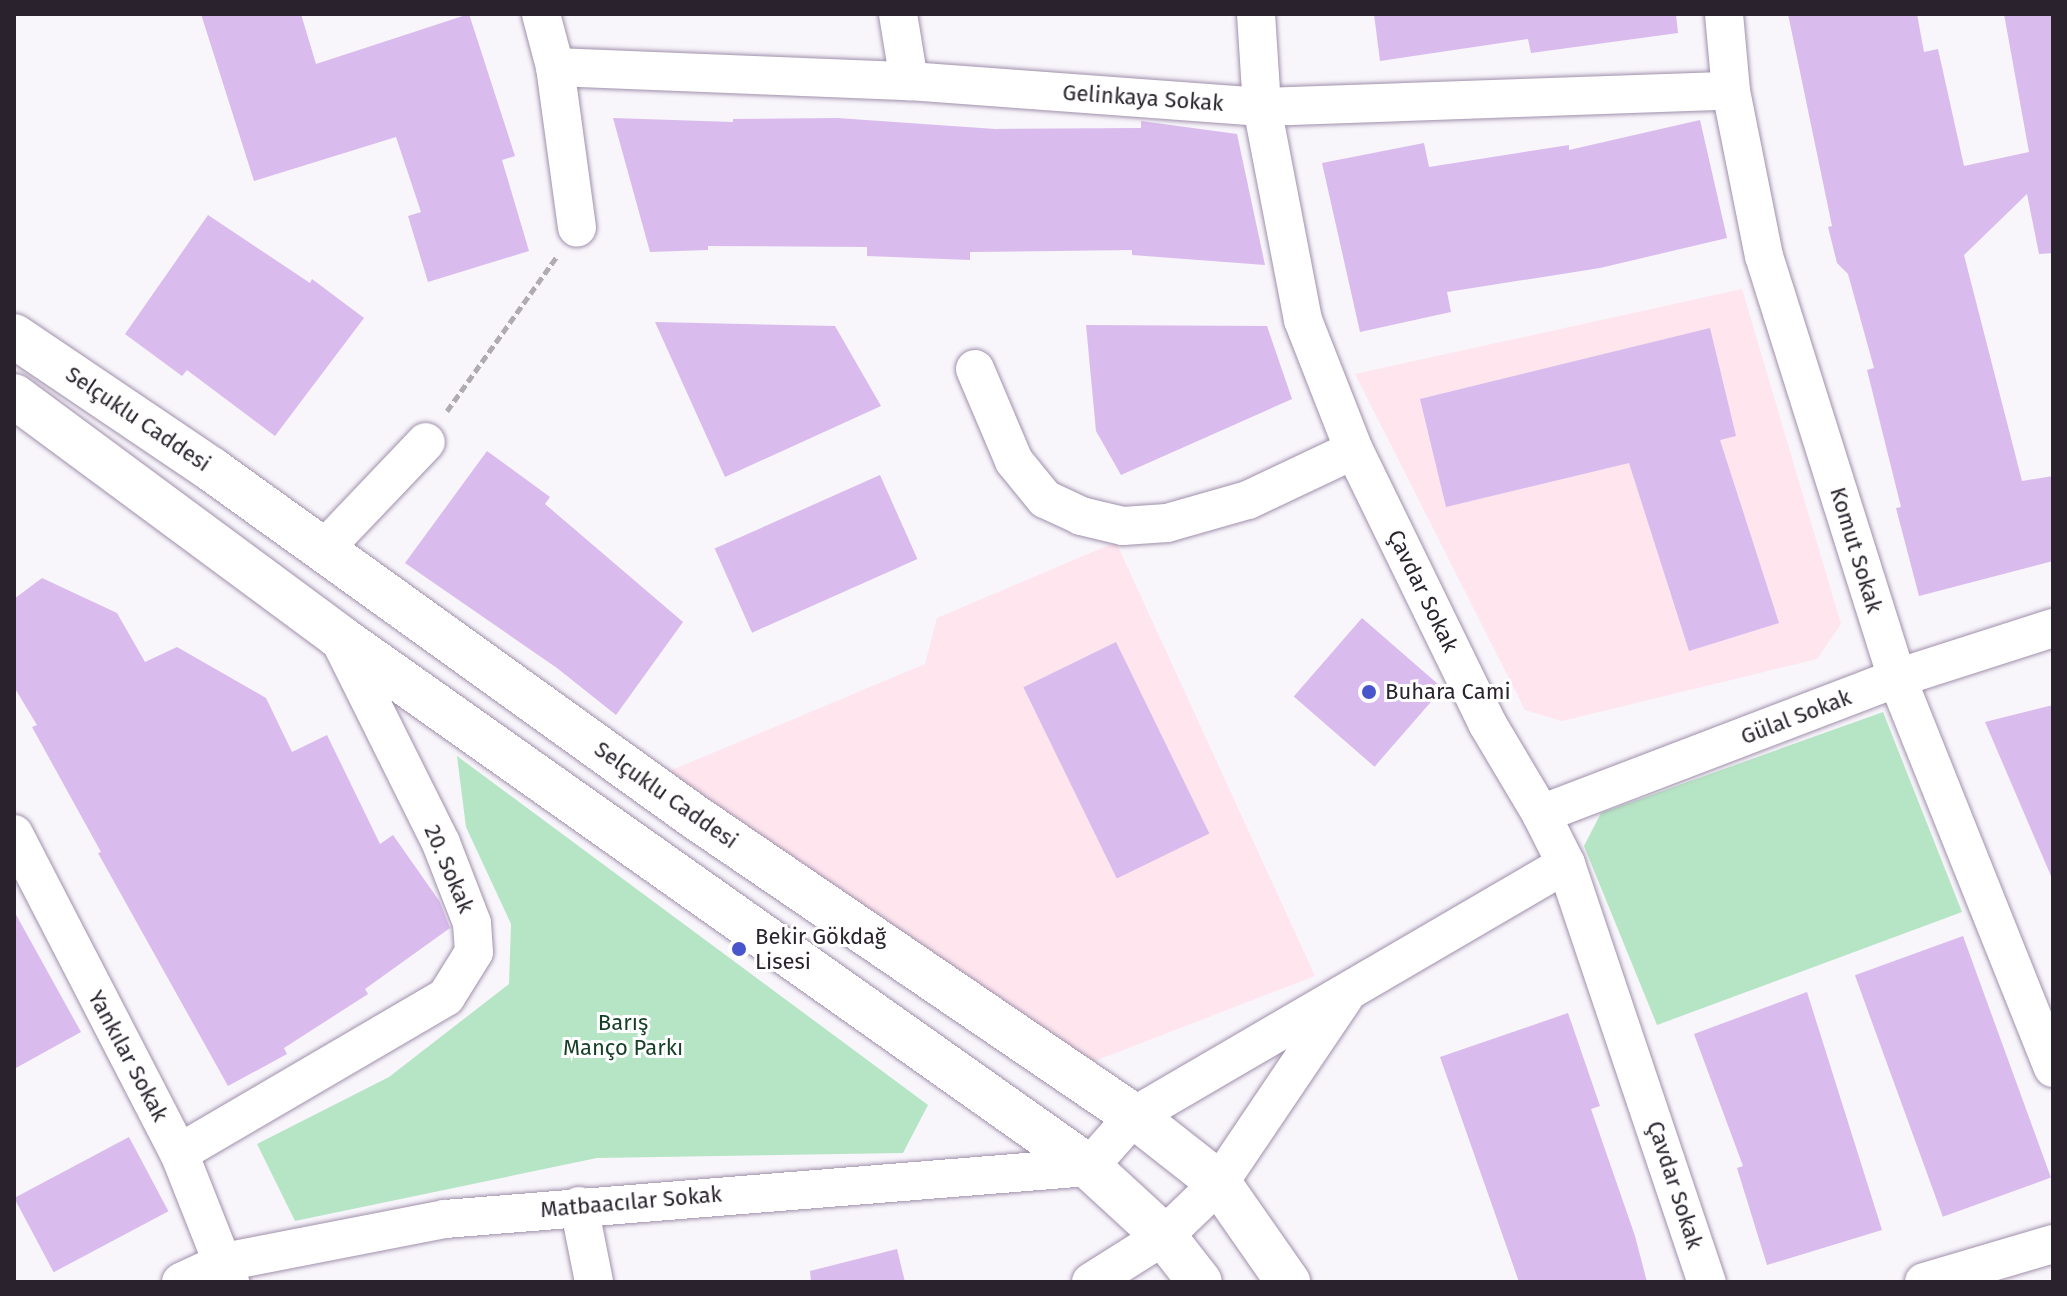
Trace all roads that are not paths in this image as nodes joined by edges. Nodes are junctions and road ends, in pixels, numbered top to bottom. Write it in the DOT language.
graph roads {
  1 [pos="541,14"];
  2 [pos="898,14"];
  3 [pos="1256,14"];
  4 [pos="1724,14"];
  5 [pos="555,67"];
  6 [pos="909,81"];
  7 [pos="1731,91"];
  8 [pos="1262,107"];
  9 [pos="577,227"];
  10 [pos="14,336"];
  11 [pos="975,369"];
  12 [pos="14,396"];
  13 [pos="426,442"];
  14 [pos="1354,450"];
  15 [pos="323,550"];
  16 [pos="2053,628"];
  17 [pos="338,636"];
  18 [pos="1897,678"];
  19 [pos="1541,814"];
  20 [pos="14,834"];
  21 [pos="1566,864"];
  22 [pos="1350,989"];
  23 [pos="2053,1068"];
  24 [pos="1134,1116"];
  25 [pos="179,1153"];
  26 [pos="1089,1167"];
  27 [pos="1219,1183"];
  28 [pos="579,1206"];
  29 [pos="1164,1236"];
  30 [pos="2053,1244"];
  31 [pos="227,1272"];
  32 [pos="181,1282"];
  33 [pos="594,1282"];
  34 [pos="1091,1282"];
  35 [pos="1200,1282"];
  36 [pos="1288,1282"];
  37 [pos="1707,1282"];
  38 [pos="1924,1282"];
  1 -- 5 [label="street"];
  2 -- 6 [label="street"];
  3 -- 8 [label="street, Çavdar Sokak"];
  4 -- 7 [label="street, Komut Sokak"];
  5 -- 6 [label="street, Gelinkaya Sokak"];
  5 -- 9 [label="street"];
  6 -- 8 [label="street, Gelinkaya Sokak"];
  7 -- 8 [label="street, Gelinkaya Sokak"];
  7 -- 18 [label="street, Komut Sokak"];
  8 -- 14 [label="street, Çavdar Sokak"];
  10 -- 15 [label="main road, Selçuklu Caddesi"];
  11 -- 14 [label="street"];
  12 -- 17 [label="main road"];
  13 -- 15 [label="street"];
  14 -- 19 [label="street, Çavdar Sokak"];
  15 -- 24 [label="main road, Selçuklu Caddesi"];
  16 -- 18 [label="street, Gülal Sokak"];
  17 -- 25 [label="street, 20. Sokak"];
  17 -- 26 [label="main road"];
  18 -- 19 [label="street, Gülal Sokak"];
  18 -- 23 [label="street, Komut Sokak"];
  19 -- 21 [label="street, Çavdar Sokak"];
  20 -- 25 [label="street, Yankılar Sokak"];
  21 -- 22 [label="street"];
  21 -- 37 [label="street, Çavdar Sokak"];
  22 -- 24 [label="street"];
  22 -- 27 [label="street"];
  24 -- 26 [label="street"];
  24 -- 27 [label="main road, Selçuklu Caddesi"];
  25 -- 31 [label="street, Yankılar Sokak"];
  26 -- 28 [label="street, Matbaacılar Sokak"];
  26 -- 29 [label="main road"];
  27 -- 29 [label="street"];
  27 -- 36 [label="main road, Selçuklu Caddesi"];
  28 -- 31 [label="street, Matbaacılar Sokak"];
  28 -- 33 [label="street"];
  29 -- 34 [label="street"];
  29 -- 35 [label="main road"];
  30 -- 38 [label="street"];
  31 -- 32 [label="street, Matbaacılar Sokak"];
}
